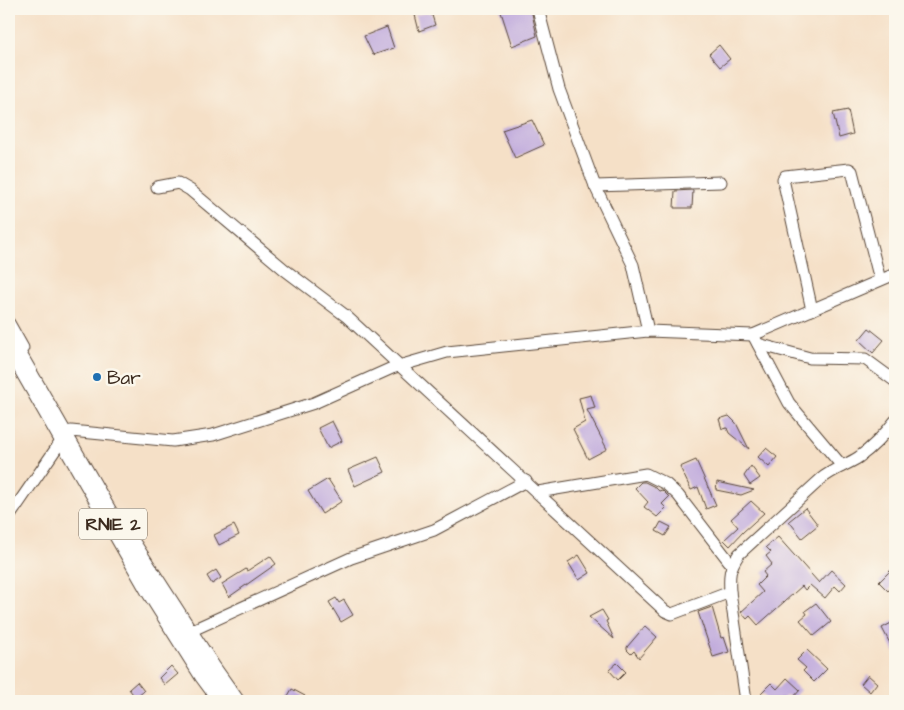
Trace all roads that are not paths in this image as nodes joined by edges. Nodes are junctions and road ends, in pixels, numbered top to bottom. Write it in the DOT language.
graph roads {
  1 [pos="538,9"];
  2 [pos="721,182"];
  3 [pos="595,186"];
  4 [pos="158,187"];
  5 [pos="895,274"];
  6 [pos="880,280"];
  7 [pos="812,310"];
  8 [pos="9,323"];
  9 [pos="648,331"];
  10 [pos="756,340"];
  11 [pos="9,342"];
  12 [pos="400,366"];
  13 [pos="895,380"];
  14 [pos="895,420"];
  15 [pos="68,434"];
  16 [pos="842,466"];
  17 [pos="526,481"];
  18 [pos="538,492"];
  19 [pos="9,517"];
  20 [pos="732,564"];
  21 [pos="730,592"];
  22 [pos="186,634"];
  23 [pos="224,701"];
  24 [pos="239,701"];
  25 [pos="746,701"];
  1 -- 3 [label="street"];
  2 -- 3 [label="street"];
  3 -- 9 [label="street"];
  4 -- 12 [label="street"];
  5 -- 6 [label="street"];
  6 -- 7 [label="street"];
  6 -- 7 [label="street"];
  7 -- 10 [label="street"];
  8 -- 15 [label="street"];
  9 -- 10 [label="street"];
  9 -- 12 [label="street"];
  10 -- 13 [label="street"];
  10 -- 16 [label="street"];
  11 -- 15 [label="highway, RNIE 2 / RNIE 2"];
  12 -- 15 [label="street"];
  12 -- 17 [label="street"];
  14 -- 16 [label="street"];
  15 -- 19 [label="street"];
  15 -- 22 [label="highway, RNIE 2 / RNIE 2"];
  16 -- 20 [label="street"];
  17 -- 18 [label="street"];
  17 -- 22 [label="street"];
  18 -- 20 [label="street"];
  18 -- 21 [label="street"];
  20 -- 21 [label="street"];
  21 -- 25 [label="street"];
  22 -- 23 [label="highway, RNIE 2 / RNIE 2"];
  22 -- 24 [label="street"];
}
